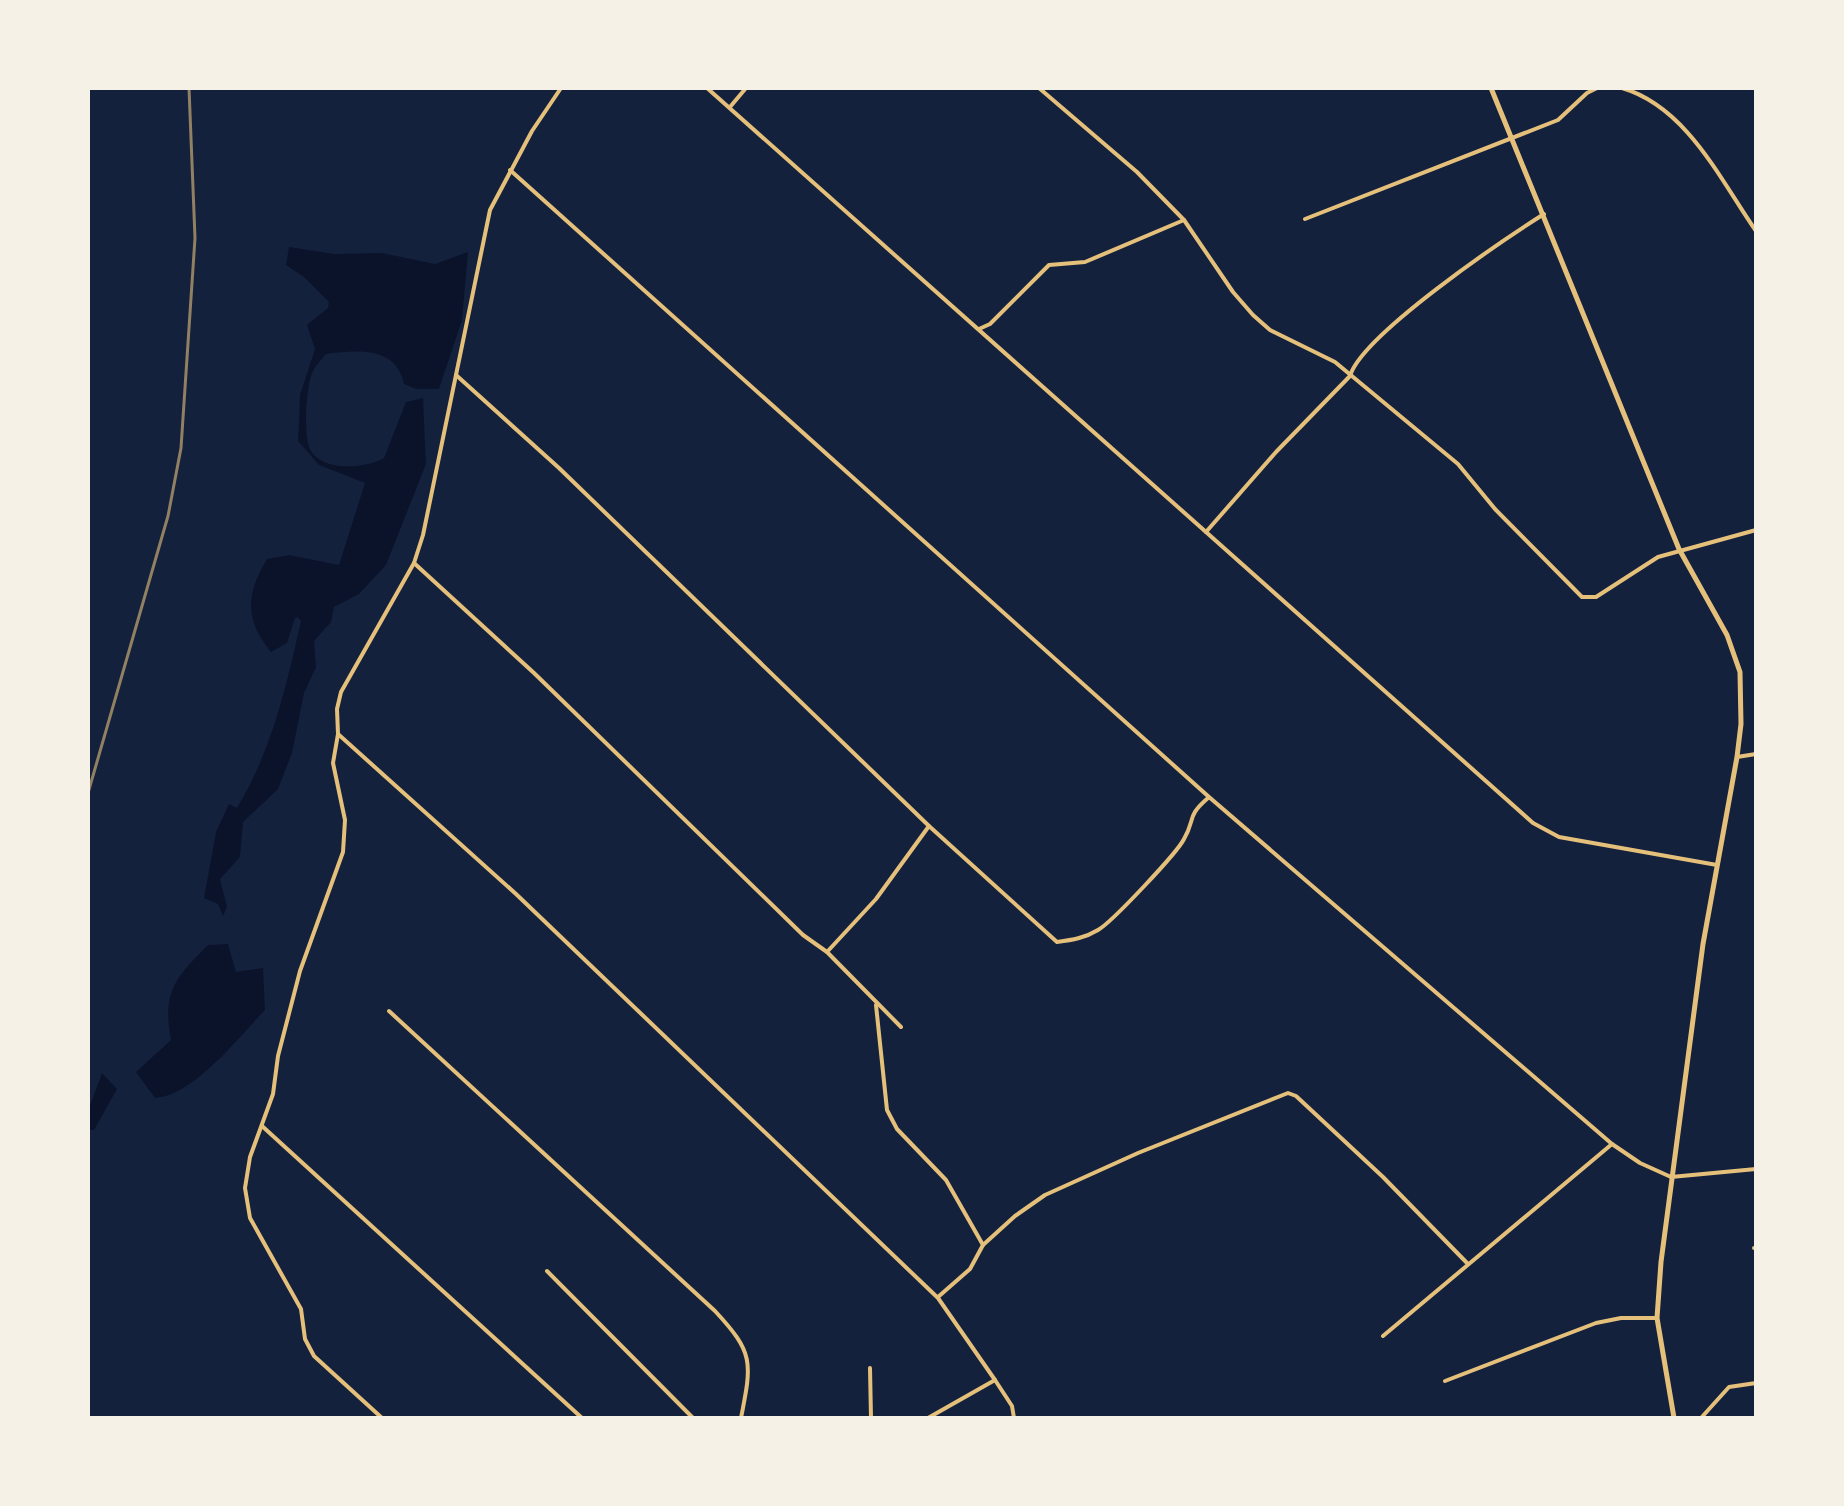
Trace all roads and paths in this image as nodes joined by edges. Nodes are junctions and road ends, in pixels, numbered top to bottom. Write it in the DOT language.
graph roads {
  1 [pos="561,88"];
  2 [pos="707,88"];
  3 [pos="746,88"];
  4 [pos="1039,88"];
  5 [pos="1491,88"];
  6 [pos="1597,88"];
  7 [pos="1622,88"];
  8 [pos="730,107"];
  9 [pos="1513,140"];
  10 [pos="510,170"];
  11 [pos="1544,214"];
  12 [pos="1305,219"];
  13 [pos="1184,220"];
  14 [pos="1756,231"];
  15 [pos="979,329"];
  16 [pos="456,375"];
  17 [pos="1350,376"];
  18 [pos="1756,530"];
  19 [pos="1206,532"];
  20 [pos="1679,549"];
  21 [pos="414,563"];
  22 [pos="338,734"];
  23 [pos="1756,754"];
  24 [pos="1737,757"];
  25 [pos="1209,797"];
  26 [pos="929,826"];
  27 [pos="1720,865"];
  28 [pos="827,952"];
  29 [pos="875,1003"];
  30 [pos="389,1011"];
  31 [pos="901,1027"];
  32 [pos="262,1126"];
  33 [pos="1612,1144"];
  34 [pos="1756,1169"];
  35 [pos="1671,1177"];
  36 [pos="983,1245"];
  37 [pos="1468,1264"];
  38 [pos="547,1271"];
  39 [pos="938,1298"];
  40 [pos="1657,1318"];
  41 [pos="1383,1336"];
  42 [pos="870,1368"];
  43 [pos="995,1380"];
  44 [pos="1445,1381"];
  45 [pos="1756,1383"];
  46 [pos="382,1418"];
  47 [pos="582,1418"];
  48 [pos="693,1418"];
  49 [pos="741,1418"];
  50 [pos="871,1418"];
  51 [pos="928,1418"];
  52 [pos="1014,1418"];
  53 [pos="1674,1418"];
  54 [pos="1701,1418"];
  1 -- 10 [label="street"];
  2 -- 8 [label="street"];
  3 -- 8 [label="street"];
  4 -- 13 [label="street"];
  5 -- 9 [label="street"];
  6 -- 9 [label="street"];
  7 -- 14 [label="street"];
  8 -- 15 [label="street"];
  9 -- 11 [label="street"];
  9 -- 12 [label="street"];
  10 -- 16 [label="street"];
  10 -- 25 [label="street"];
  11 -- 17 [label="street"];
  11 -- 20 [label="street"];
  13 -- 15 [label="street"];
  13 -- 17 [label="street"];
  15 -- 19 [label="street"];
  16 -- 21 [label="street"];
  16 -- 26 [label="street"];
  17 -- 19 [label="street"];
  17 -- 20 [label="street"];
  18 -- 20 [label="street"];
  19 -- 27 [label="street"];
  20 -- 24 [label="street"];
  21 -- 22 [label="street"];
  21 -- 28 [label="street"];
  22 -- 32 [label="street"];
  22 -- 39 [label="street"];
  23 -- 24 [label="street"];
  24 -- 27 [label="street"];
  25 -- 26 [label="street"];
  25 -- 33 [label="street"];
  26 -- 28 [label="street"];
  27 -- 35 [label="street"];
  28 -- 29 [label="street"];
  29 -- 31 [label="street"];
  29 -- 36 [label="street"];
  30 -- 49 [label="street"];
  32 -- 46 [label="street"];
  32 -- 47 [label="street"];
  33 -- 35 [label="street"];
  33 -- 37 [label="street"];
  34 -- 35 [label="street"];
  35 -- 40 [label="street"];
  36 -- 37 [label="street"];
  36 -- 39 [label="street"];
  37 -- 41 [label="street"];
  38 -- 48 [label="street"];
  39 -- 43 [label="street"];
  40 -- 44 [label="street"];
  40 -- 53 [label="street"];
  42 -- 50 [label="street"];
  43 -- 51 [label="street"];
  43 -- 52 [label="street"];
  45 -- 54 [label="street"];
}
